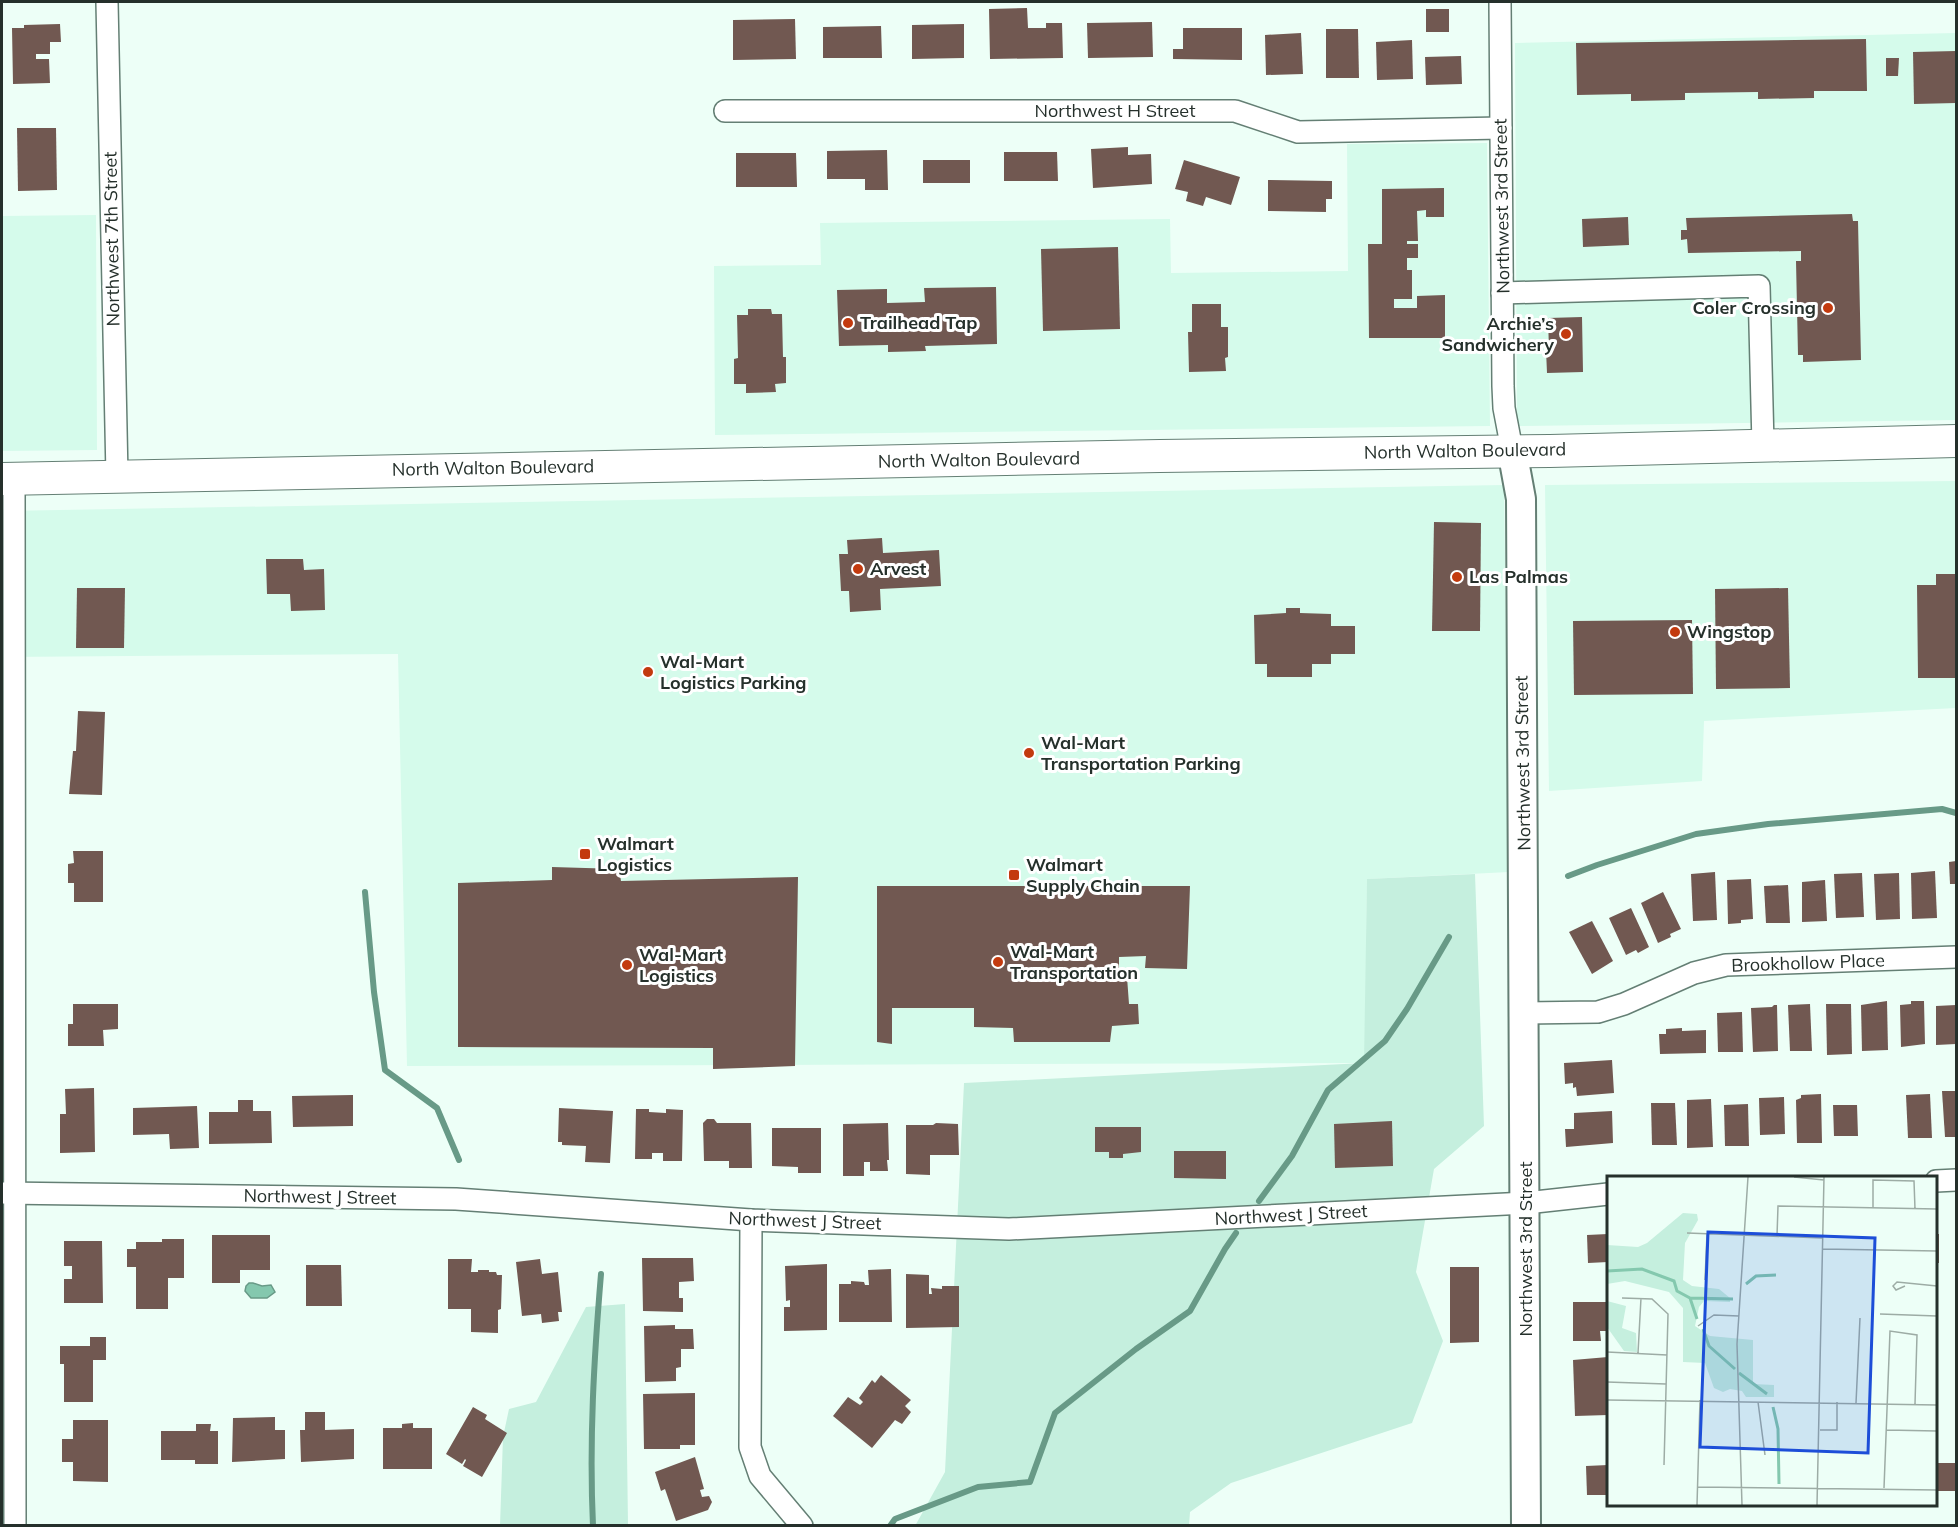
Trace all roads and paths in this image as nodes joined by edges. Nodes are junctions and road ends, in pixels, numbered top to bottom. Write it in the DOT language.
graph roads {
  1 [pos="108,2"];
  2 [pos="1500,2"];
  3 [pos="725,111"];
  4 [pos="1501,128"];
  5 [pos="1502,293"];
  6 [pos="1956,441"];
  7 [pos="1763,445"];
  8 [pos="1512,450"];
  9 [pos="117,476"];
  10 [pos="8,478"];
  11 [pos="8,897"];
  12 [pos="1956,957"];
  13 [pos="1525,1013"];
  14 [pos="1956,1180"];
  15 [pos="1937,1181"];
  16 [pos="8,1193"];
  17 [pos="1607,1194"];
  18 [pos="1526,1203"];
  19 [pos="751,1220"];
  20 [pos="15,1526"];
  21 [pos="802,1526"];
  22 [pos="1526,1526"];
  1 -- 9 [label="street, Northwest 7th Street"];
  2 -- 4 [label="street, Northwest 3rd Street"];
  3 -- 4 [label="street, Northwest H Street"];
  4 -- 5 [label="street, Northwest 3rd Street"];
  5 -- 7 [label="street"];
  5 -- 8 [label="street, Northwest 3rd Street"];
  6 -- 7 [label="main road, North Walton Boulevard"];
  7 -- 8 [label="main road, North Walton Boulevard"];
  8 -- 9 [label="main road, North Walton Boulevard"];
  8 -- 13 [label="street, Northwest 3rd Street"];
  9 -- 10 [label="main road, North Walton Boulevard"];
  10 -- 11 [label="street"];
  11 -- 16 [label="street"];
  12 -- 13 [label="street, Brookhollow Place"];
  13 -- 18 [label="street, Northwest 3rd Street"];
  14 -- 15 [label="street"];
  16 -- 19 [label="street, Northwest J Street"];
  16 -- 20 [label="street"];
  17 -- 18 [label="street, Northwest J Street"];
  18 -- 19 [label="street, Northwest J Street"];
  18 -- 22 [label="street, Northwest 3rd Street"];
  19 -- 21 [label="street"];
}
